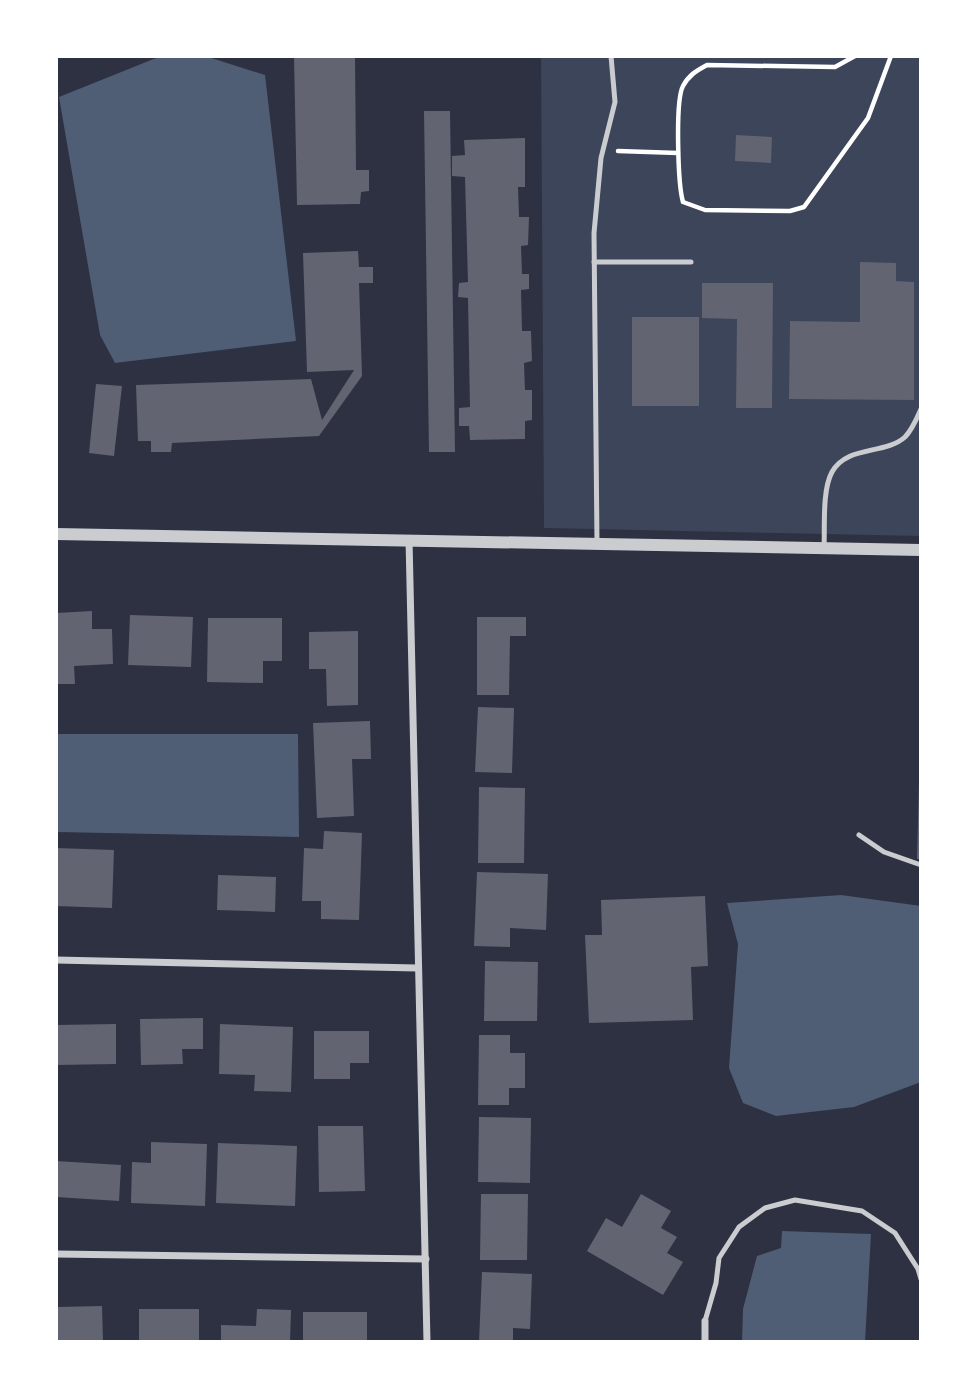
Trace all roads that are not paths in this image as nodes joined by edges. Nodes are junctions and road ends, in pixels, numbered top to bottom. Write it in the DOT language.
graph roads {
  1 [pos="611,56"];
  2 [pos="594,262"];
  3 [pos="691,262"];
  4 [pos="921,409"];
  5 [pos="56,534"];
  6 [pos="409,539"];
  7 [pos="597,543"];
  8 [pos="824,548"];
  9 [pos="921,550"];
  10 [pos="859,835"];
  11 [pos="921,865"];
  12 [pos="56,960"];
  13 [pos="416,968"];
  14 [pos="56,1254"];
  15 [pos="426,1259"];
  16 [pos="921,1279"];
  17 [pos="705,1321"];
  18 [pos="426,1342"];
  19 [pos="705,1342"];
  1 -- 2 [label="lane"];
  2 -- 3 [label="lane"];
  2 -- 7 [label="lane"];
  4 -- 8 [label="lane"];
  5 -- 6 [label="street"];
  6 -- 7 [label="street"];
  6 -- 13 [label="street"];
  7 -- 8 [label="street"];
  8 -- 9 [label="street"];
  10 -- 11 [label="lane"];
  12 -- 13 [label="street"];
  13 -- 15 [label="street"];
  14 -- 15 [label="street"];
  15 -- 18 [label="street"];
  16 -- 17 [label="lane"];
  17 -- 19 [label="street"];
}
